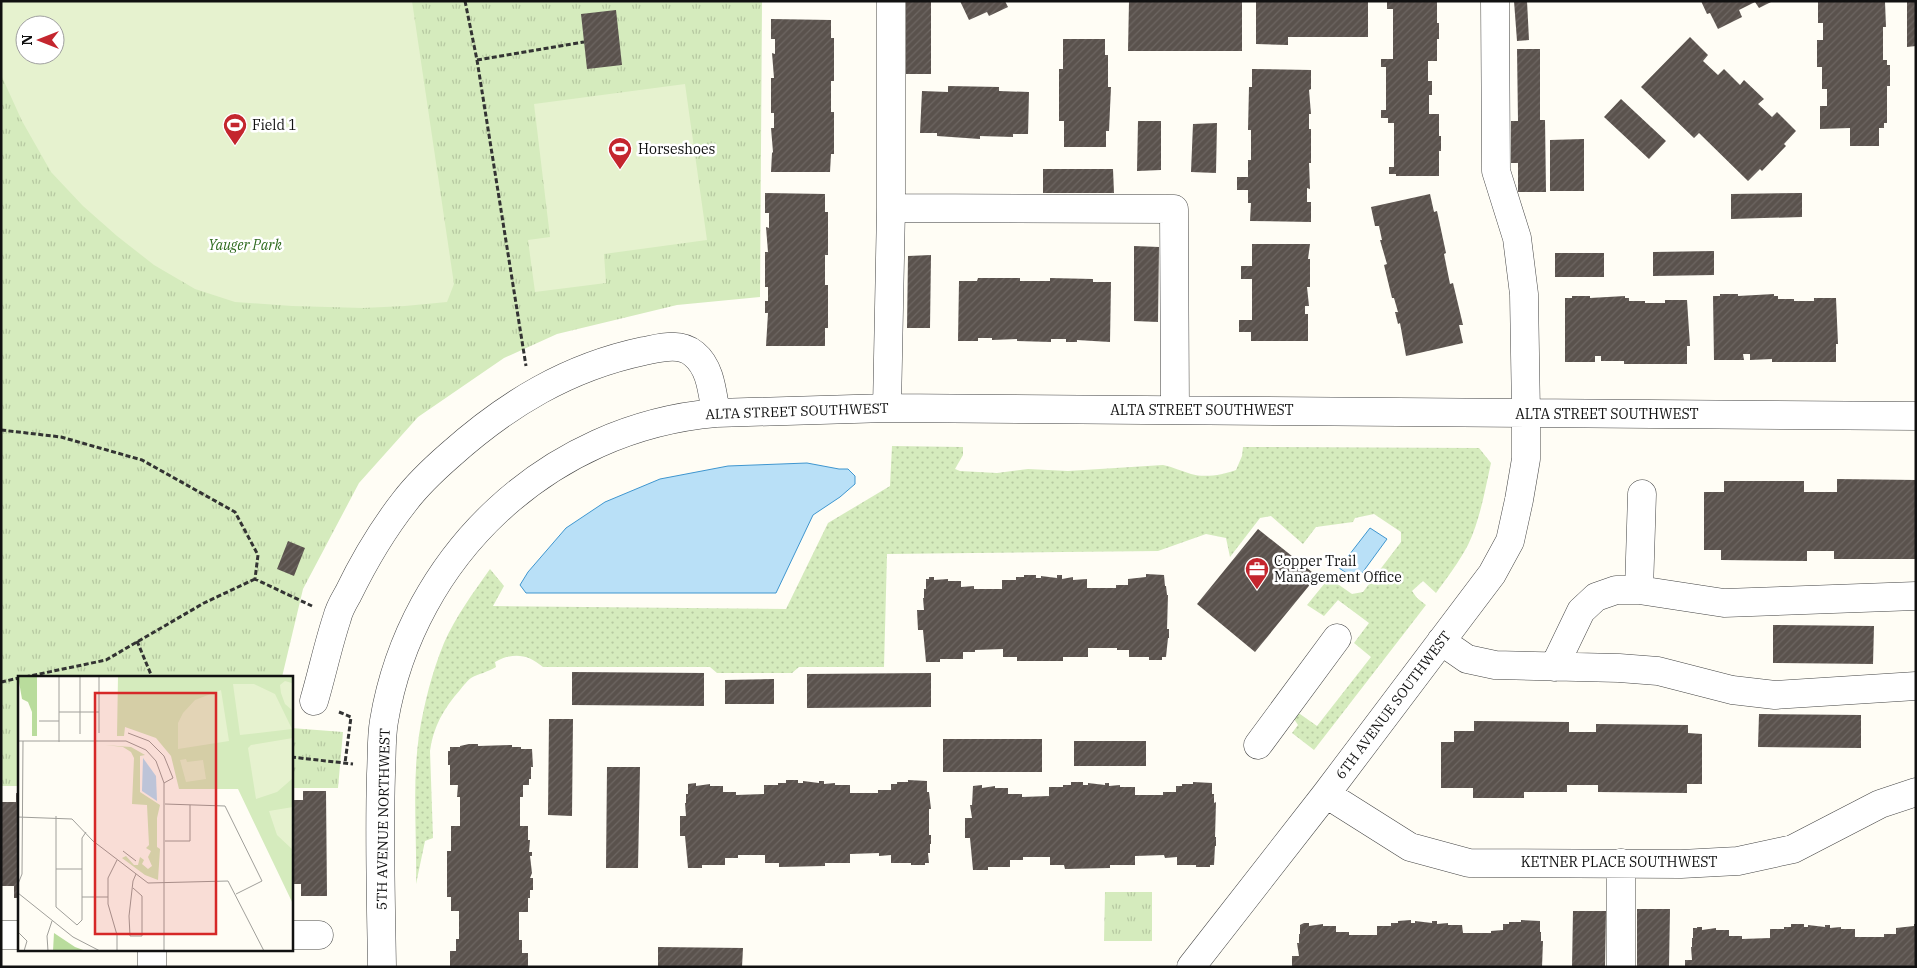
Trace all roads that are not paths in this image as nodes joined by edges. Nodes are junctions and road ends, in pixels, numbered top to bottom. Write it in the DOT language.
graph roads {
  1 [pos="890,1"];
  2 [pos="1495,1"];
  3 [pos="890,208"];
  4 [pos="887,408"];
  5 [pos="1175,410"];
  6 [pos="716,413"];
  7 [pos="1526,413"];
  8 [pos="1916,416"];
  9 [pos="1642,494"];
  10 [pos="509,499"];
  11 [pos="1639,590"];
  12 [pos="1916,596"];
  13 [pos="1337,638"];
  14 [pos="1441,641"];
  15 [pos="1554,667"];
  16 [pos="1916,686"];
  17 [pos="314,701"];
  18 [pos="1258,745"];
  19 [pos="1916,792"];
  20 [pos="1326,794"];
  21 [pos="1621,863"];
  22 [pos="1,935"];
  23 [pos="18,935"];
  24 [pos="292,935"];
  25 [pos="320,935"];
  26 [pos="152,950"];
  27 [pos="152,967"];
  28 [pos="382,967"];
  29 [pos="1191,967"];
  30 [pos="1621,967"];
  1 -- 3 [label="street"];
  2 -- 7 [label="street, 6TH AVENUE SOUTHWEST"];
  3 -- 4 [label="street"];
  3 -- 5 [label="street"];
  4 -- 5 [label="street, ALTA STREET SOUTHWEST"];
  4 -- 6 [label="street, ALTA STREET SOUTHWEST"];
  5 -- 7 [label="street, ALTA STREET SOUTHWEST"];
  6 -- 10 [label="street, ALTA STREET SOUTHWEST"];
  6 -- 17 [label="street"];
  7 -- 8 [label="street, ALTA STREET SOUTHWEST"];
  7 -- 14 [label="street, 6TH AVENUE SOUTHWEST"];
  9 -- 11 [label="street"];
  10 -- 28 [label="street, 5TH AVENUE NORTHWEST"];
  11 -- 12 [label="street"];
  11 -- 15 [label="street"];
  13 -- 18 [label="street"];
  14 -- 15 [label="street"];
  14 -- 20 [label="street, 6TH AVENUE SOUTHWEST"];
  15 -- 16 [label="street"];
  19 -- 21 [label="street, KETNER PLACE SOUTHWEST"];
  20 -- 21 [label="street, KETNER PLACE SOUTHWEST"];
  20 -- 29 [label="street, 6TH AVENUE SOUTHWEST"];
  21 -- 30 [label="street"];
  22 -- 23 [label="street"];
  24 -- 25 [label="street"];
  26 -- 27 [label="street"];
}
